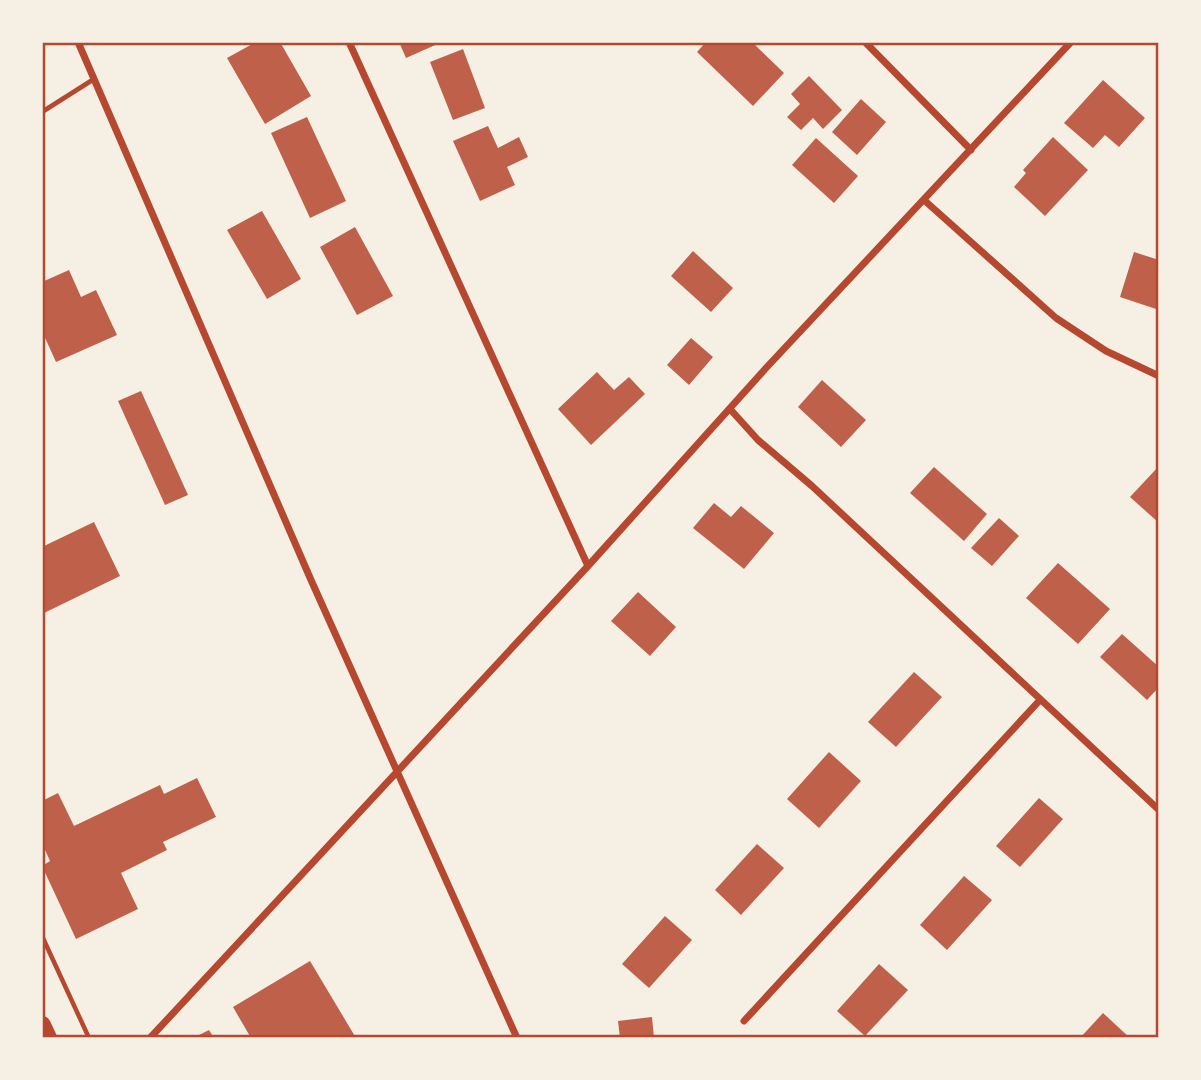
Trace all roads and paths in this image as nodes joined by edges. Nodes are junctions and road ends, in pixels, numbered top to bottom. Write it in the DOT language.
graph roads {
  1 [pos="78,42"];
  2 [pos="349,42"];
  3 [pos="865,42"];
  4 [pos="1071,42"];
  5 [pos="94,79"];
  6 [pos="42,112"];
  7 [pos="971,150"];
  8 [pos="924,200"];
  9 [pos="1159,376"];
  10 [pos="730,409"];
  11 [pos="588,566"];
  12 [pos="1040,699"];
  13 [pos="398,773"];
  14 [pos="1159,810"];
  15 [pos="42,936"];
  16 [pos="744,1021"];
  17 [pos="42,1025"];
  18 [pos="48,1038"];
  19 [pos="89,1038"];
  20 [pos="150,1038"];
  21 [pos="517,1038"];
  1 -- 5 [label="street"];
  2 -- 11 [label="street"];
  3 -- 7 [label="street"];
  4 -- 7 [label="street"];
  5 -- 6 [label="lane"];
  5 -- 13 [label="street"];
  7 -- 8 [label="street"];
  8 -- 9 [label="street"];
  8 -- 10 [label="street"];
  10 -- 11 [label="street"];
  10 -- 12 [label="street"];
  11 -- 13 [label="street"];
  12 -- 14 [label="street"];
  12 -- 16 [label="street"];
  13 -- 20 [label="street"];
  13 -- 21 [label="street"];
  15 -- 19 [label="path"];
  17 -- 18 [label="main road"];
}
